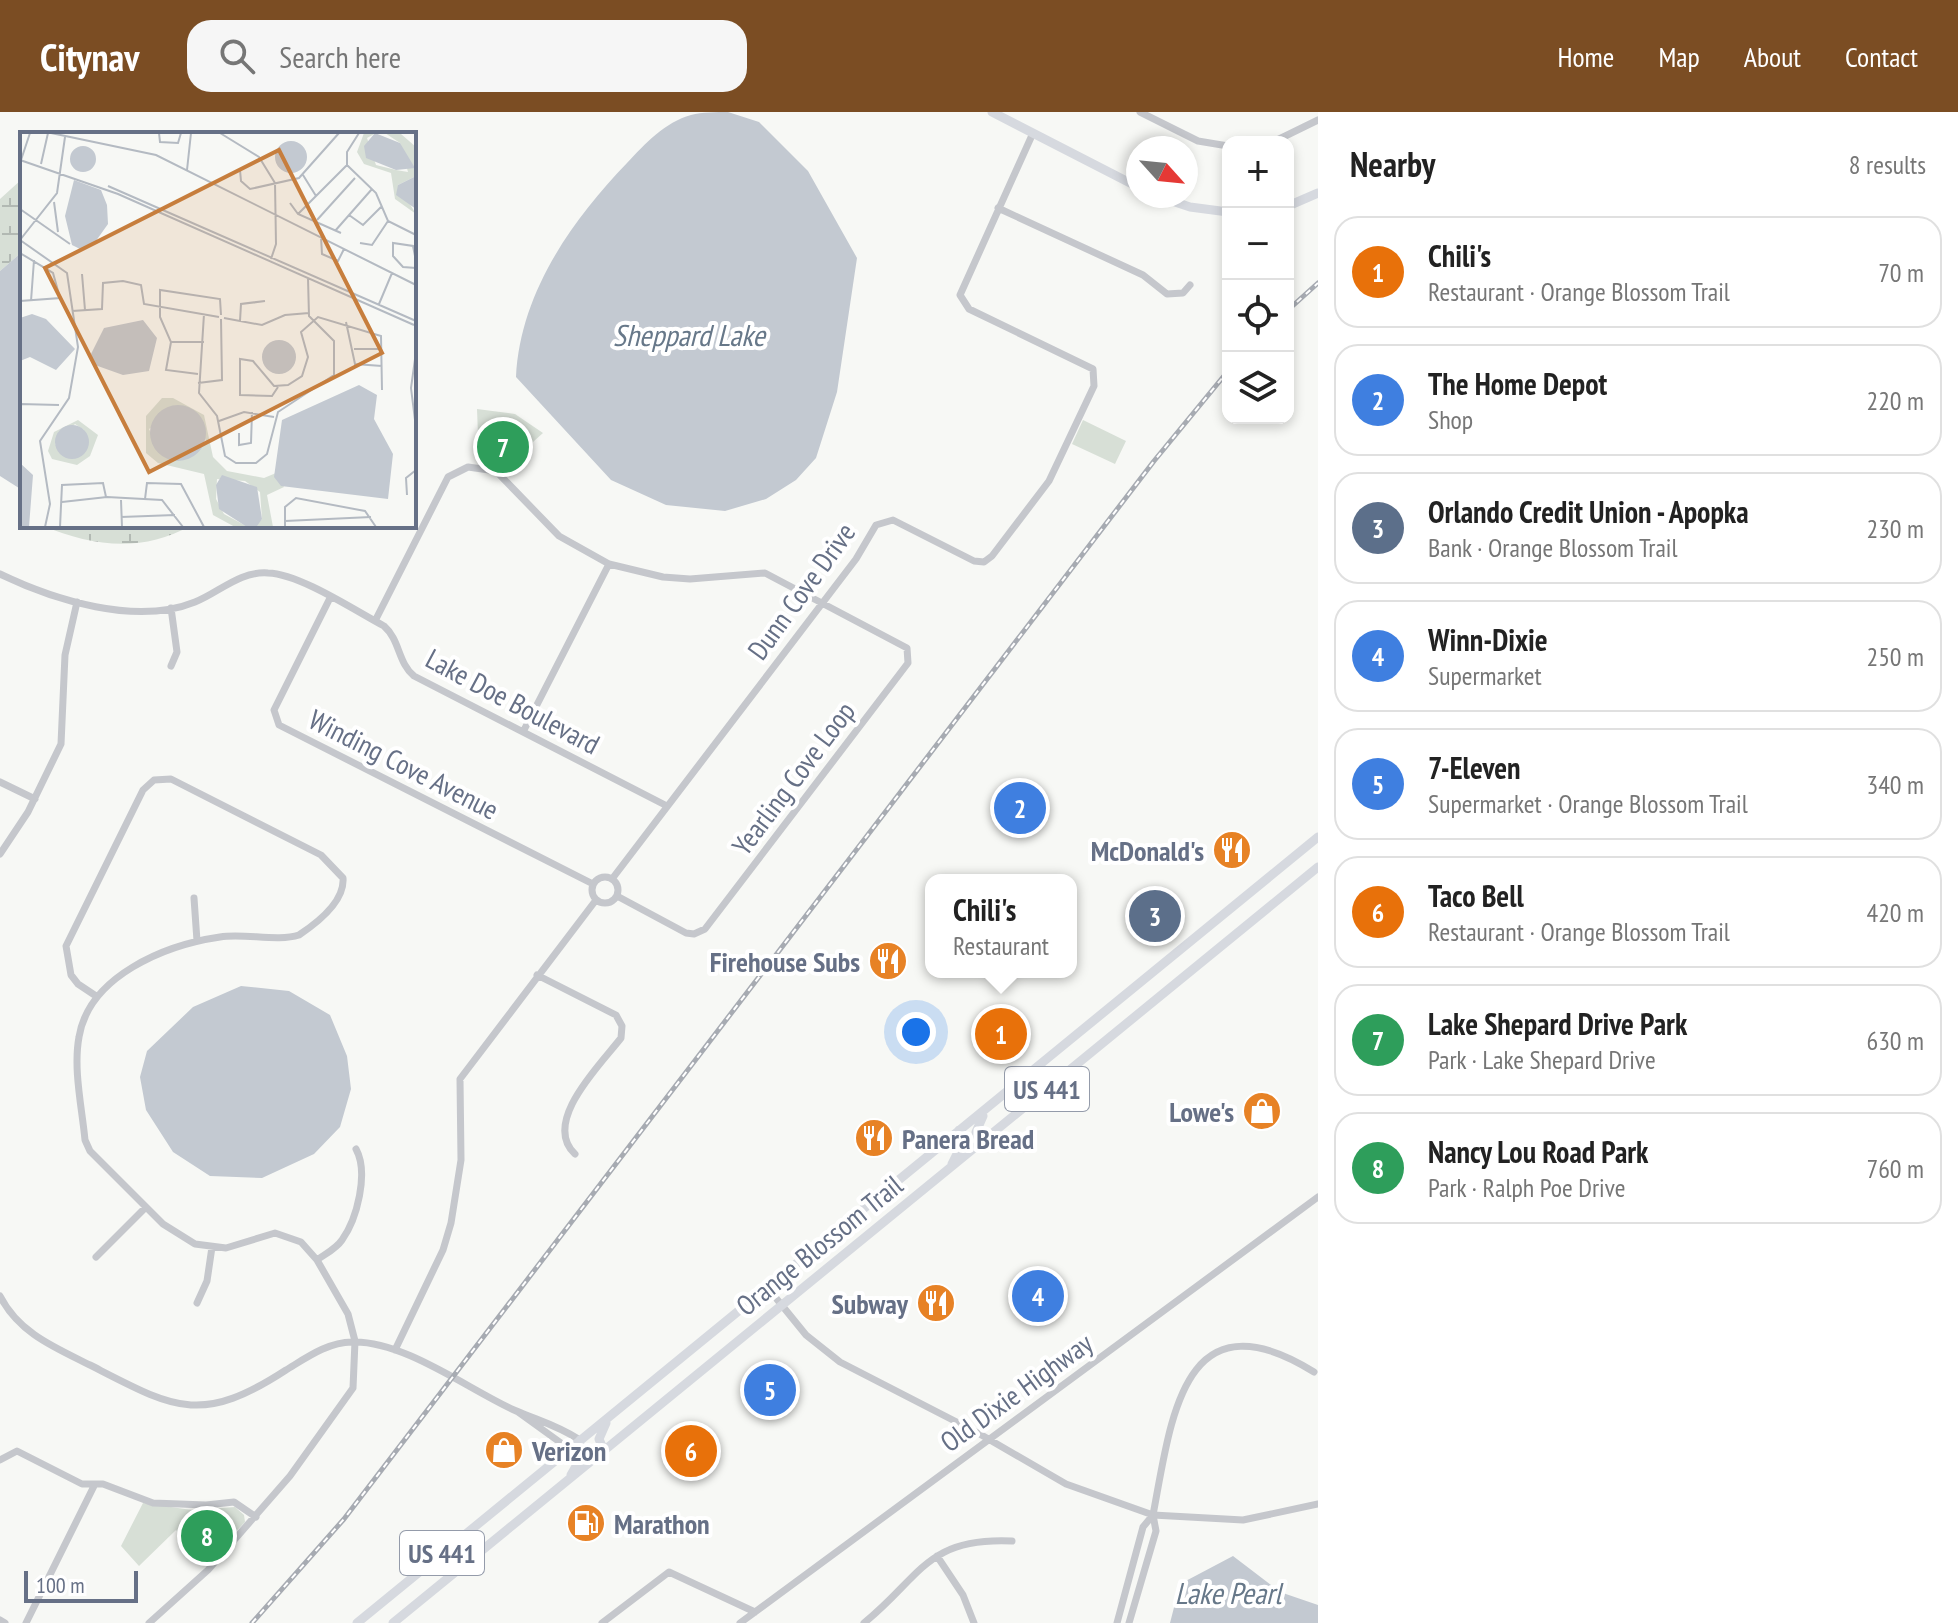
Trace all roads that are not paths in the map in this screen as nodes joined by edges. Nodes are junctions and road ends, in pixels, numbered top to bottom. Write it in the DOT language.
graph roads {
  1 [pos="992,112"];
  2 [pos="1140,112"];
  3 [pos="1318,120"];
  4 [pos="1033,133"];
  5 [pos="1285,136"];
  6 [pos="1222,145"];
  7 [pos="1126,181"];
  8 [pos="1318,193"];
  9 [pos="1294,203"];
  10 [pos="998,208"];
  11 [pos="1198,208"];
  12 [pos="1222,211"];
  13 [pos="1190,285"];
  14 [pos="609,564"];
  15 [pos="0,574"];
  16 [pos="330,598"];
  17 [pos="824,601"];
  18 [pos="77,602"];
  19 [pos="171,608"];
  20 [pos="375,621"];
  21 [pos="171,666"];
  22 [pos="523,732"];
  23 [pos="0,782"];
  24 [pos="35,799"];
  25 [pos="667,806"];
  26 [pos="1318,837"];
  27 [pos="0,854"];
  28 [pos="1318,867"];
  29 [pos="612,879"];
  30 [pos="593,884"];
  31 [pos="617,896"];
  32 [pos="194,898"];
  33 [pos="596,900"];
  34 [pos="197,941"];
  35 [pos="537,975"];
  36 [pos="96,996"];
  37 [pos="989,1106"];
  38 [pos="959,1130"];
  39 [pos="980,1143"];
  40 [pos="356,1149"];
  41 [pos="575,1154"];
  42 [pos="949,1168"];
  43 [pos="1318,1197"];
  44 [pos="145,1208"];
  45 [pos="212,1247"];
  46 [pos="96,1257"];
  47 [pos="317,1260"];
  48 [pos="767,1287"];
  49 [pos="0,1296"];
  50 [pos="197,1303"];
  51 [pos="782,1305"];
  52 [pos="355,1341"];
  53 [pos="395,1350"];
  54 [pos="1314,1372"];
  55 [pos="518,1412"];
  56 [pos="610,1416"];
  57 [pos="989,1439"];
  58 [pos="580,1440"];
  59 [pos="604,1451"];
  60 [pos="557,1459"];
  61 [pos="0,1460"];
  62 [pos="568,1480"];
  63 [pos="94,1486"];
  64 [pos="1318,1504"];
  65 [pos="1153,1515"];
  66 [pos="256,1517"];
  67 [pos="1012,1541"];
  68 [pos="937,1556"];
  69 [pos="755,1612"];
  70 [pos="0,1620"];
  71 [pos="5,1623"];
  72 [pos="26,1623"];
  73 [pos="149,1623"];
  74 [pos="357,1623"];
  75 [pos="393,1623"];
  76 [pos="602,1623"];
  77 [pos="740,1623"];
  78 [pos="864,1623"];
  79 [pos="974,1623"];
  80 [pos="1117,1623"];
  81 [pos="1129,1623"];
  1 -- 4 [label="main road"];
  2 -- 6 [label="street"];
  3 -- 5 [label="street"];
  4 -- 7 [label="main road"];
  4 -- 10 [label="street, Dunn Cove Drive"];
  8 -- 9 [label="main road"];
  10 -- 13 [label="street"];
  10 -- 17 [label="street, Dunn Cove Drive"];
  11 -- 12 [label="main road"];
  14 -- 17 [label="street"];
  14 -- 20 [label="street"];
  14 -- 22 [label="street"];
  15 -- 18 [label="street, Lake Doe Boulevard"];
  16 -- 19 [label="street, Lake Doe Boulevard"];
  16 -- 20 [label="street, Lake Doe Boulevard"];
  16 -- 30 [label="street, Winding Cove Avenue"];
  17 -- 25 [label="street, Dunn Cove Drive"];
  17 -- 31 [label="street, Yearling Cove Loop"];
  18 -- 19 [label="street, Lake Doe Boulevard"];
  18 -- 24 [label="street"];
  19 -- 21 [label="street"];
  20 -- 22 [label="street, Lake Doe Boulevard"];
  22 -- 25 [label="street, Lake Doe Boulevard"];
  23 -- 24 [label="street"];
  24 -- 27 [label="street"];
  25 -- 29 [label="street, Dunn Cove Drive"];
  26 -- 37 [label="main road, Orange Blossom Trail / US 441"];
  28 -- 39 [label="main road, Orange Blossom Trail / US 441"];
  29 -- 30 [label="street"];
  29 -- 31 [label="street"];
  30 -- 33 [label="street"];
  31 -- 33 [label="street"];
  32 -- 34 [label="street"];
  33 -- 35 [label="street"];
  34 -- 36 [label="street"];
  34 -- 36 [label="street"];
  35 -- 41 [label="street"];
  35 -- 53 [label="street"];
  36 -- 44 [label="street"];
  37 -- 38 [label="main road, Orange Blossom Trail / US 441"];
  37 -- 39 [label="main road"];
  38 -- 42 [label="main road"];
  38 -- 48 [label="main road, Orange Blossom Trail / US 441"];
  39 -- 42 [label="main road, Orange Blossom Trail / US 441"];
  40 -- 47 [label="street"];
  42 -- 51 [label="main road, Orange Blossom Trail / US 441"];
  43 -- 57 [label="street, Old Dixie Highway"];
  44 -- 45 [label="street"];
  44 -- 46 [label="street"];
  45 -- 47 [label="street"];
  45 -- 50 [label="street"];
  47 -- 52 [label="street"];
  48 -- 51 [label="street"];
  48 -- 56 [label="main road, Orange Blossom Trail / US 441"];
  49 -- 52 [label="street"];
  51 -- 57 [label="street"];
  51 -- 59 [label="main road, Orange Blossom Trail / US 441"];
  52 -- 53 [label="street"];
  52 -- 66 [label="street"];
  53 -- 55 [label="street"];
  54 -- 65 [label="street"];
  55 -- 58 [label="street"];
  55 -- 60 [label="street"];
  56 -- 58 [label="main road, Orange Blossom Trail / US 441"];
  56 -- 59 [label="main road"];
  57 -- 65 [label="street"];
  57 -- 69 [label="street, Old Dixie Highway"];
  58 -- 60 [label="main road, Orange Blossom Trail / US 441"];
  58 -- 62 [label="main road"];
  59 -- 62 [label="main road, Orange Blossom Trail / US 441"];
  60 -- 74 [label="main road, Orange Blossom Trail / US 441"];
  61 -- 63 [label="street"];
  62 -- 75 [label="main road, Orange Blossom Trail / US 441"];
  63 -- 66 [label="street"];
  63 -- 72 [label="street"];
  64 -- 65 [label="street"];
  65 -- 80 [label="street"];
  65 -- 81 [label="street"];
  66 -- 73 [label="street"];
  67 -- 68 [label="street"];
  68 -- 78 [label="street"];
  68 -- 79 [label="street"];
  69 -- 76 [label="street"];
  69 -- 77 [label="street, Old Dixie Highway"];
  70 -- 71 [label="street"];
}
